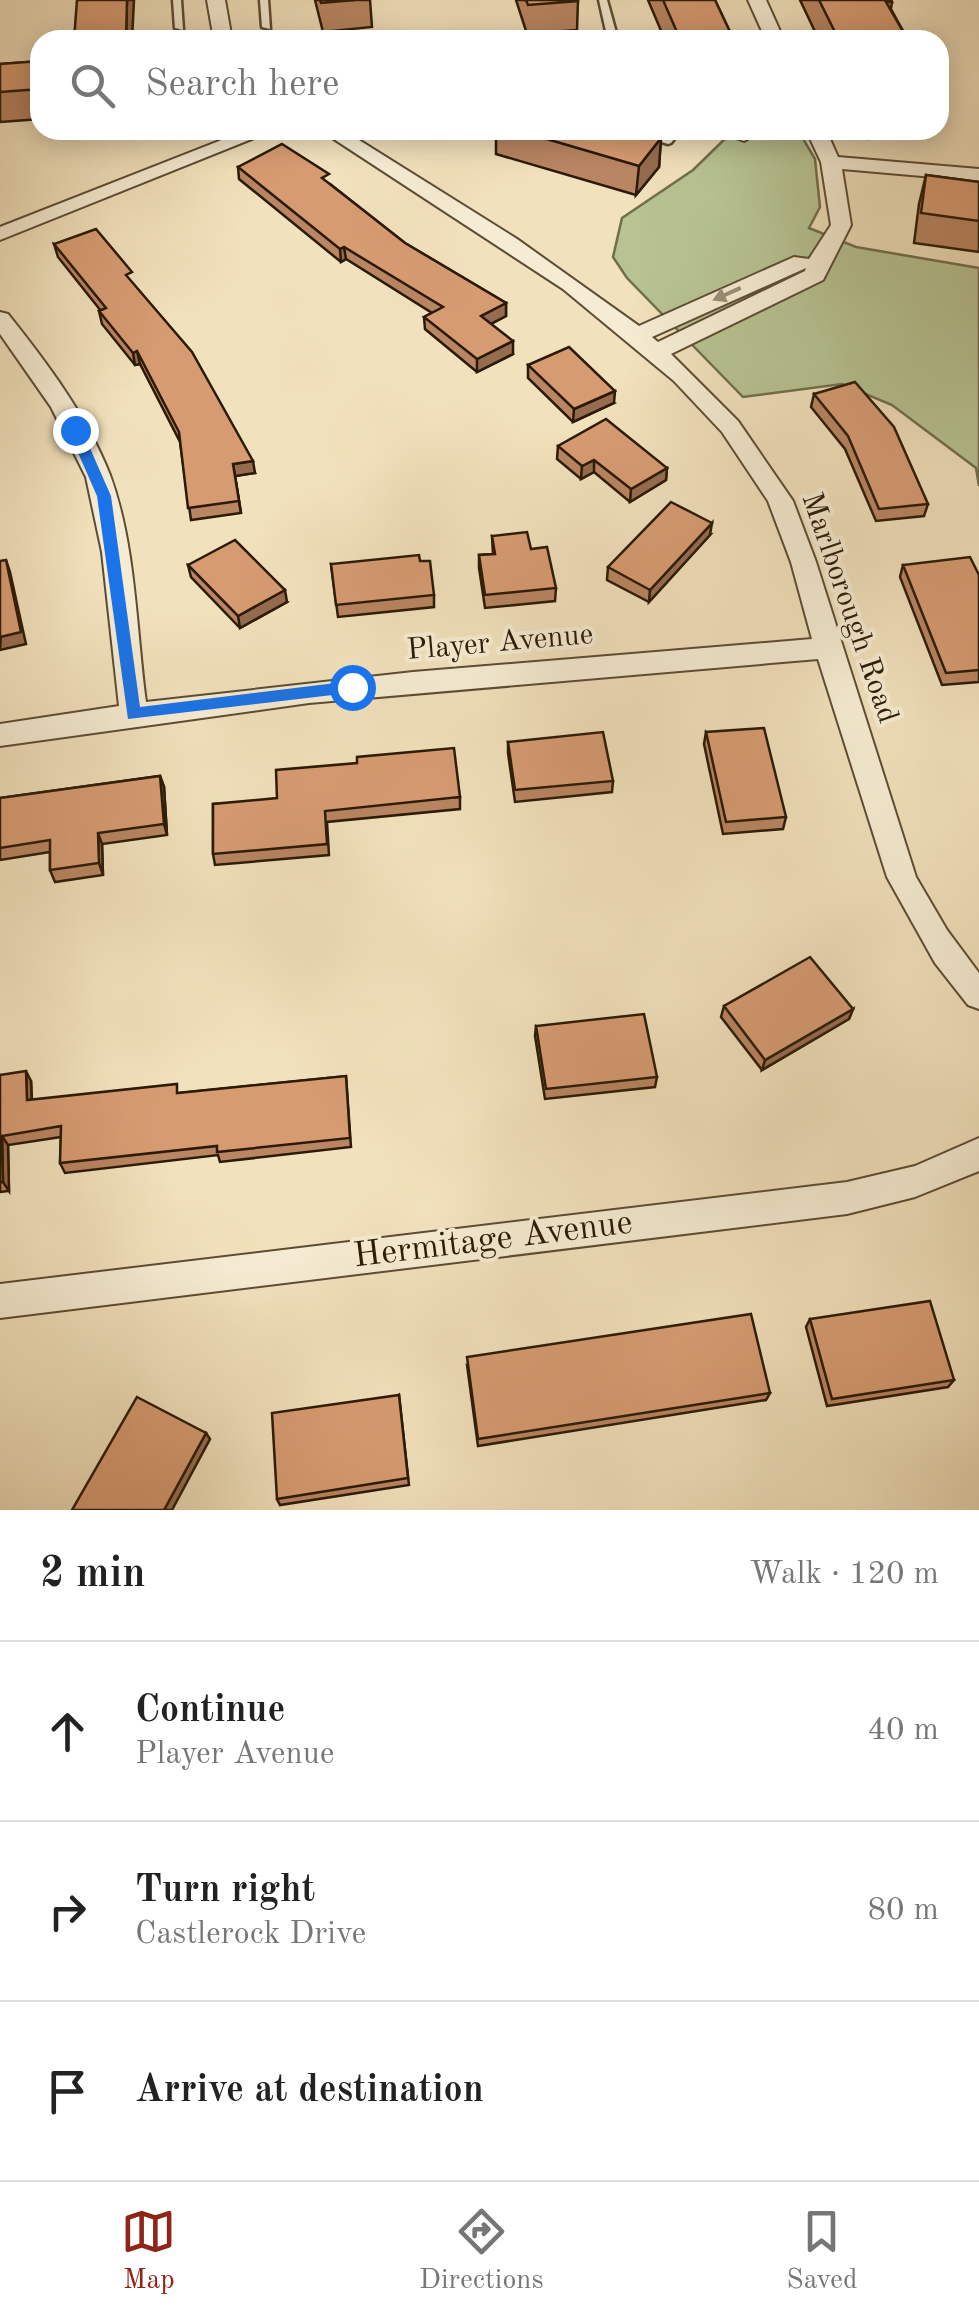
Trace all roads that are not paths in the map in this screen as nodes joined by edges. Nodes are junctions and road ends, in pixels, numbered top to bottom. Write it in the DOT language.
graph roads {
  1 [pos="177,0"];
  2 [pos="216,0"];
  3 [pos="264,0"];
  4 [pos="603,0"];
  5 [pos="757,0"];
  6 [pos="267,27"];
  7 [pos="180,28"];
  8 [pos="221,30"];
  9 [pos="610,30"];
  10 [pos="771,30"];
  11 [pos="239,140"];
  12 [pos="345,140"];
  13 [pos="821,140"];
  14 [pos="831,162"];
  15 [pos="979,175"];
  16 [pos="0,234"];
  17 [pos="0,319"];
  18 [pos="646,344"];
  19 [pos="828,648"];
  20 [pos="134,714"];
  21 [pos="0,735"];
  22 [pos="979,995"];
  23 [pos="979,1154"];
  24 [pos="0,1301"];
  1 -- 7 [label="lane"];
  2 -- 8 [label="street"];
  3 -- 6 [label="lane"];
  4 -- 9 [label="lane"];
  5 -- 10 [label="street"];
  11 -- 16 [label="street"];
  12 -- 18 [label="street, Marlborough Road"];
  13 -- 14 [label="street"];
  14 -- 15 [label="street"];
  14 -- 18 [label="street"];
  17 -- 20 [label="street"];
  18 -- 19 [label="street, Marlborough Road"];
  19 -- 20 [label="street, Player Avenue"];
  19 -- 22 [label="street, Marlborough Road"];
  20 -- 21 [label="street, Player Avenue"];
  23 -- 24 [label="street, Hermitage Avenue"];
}
